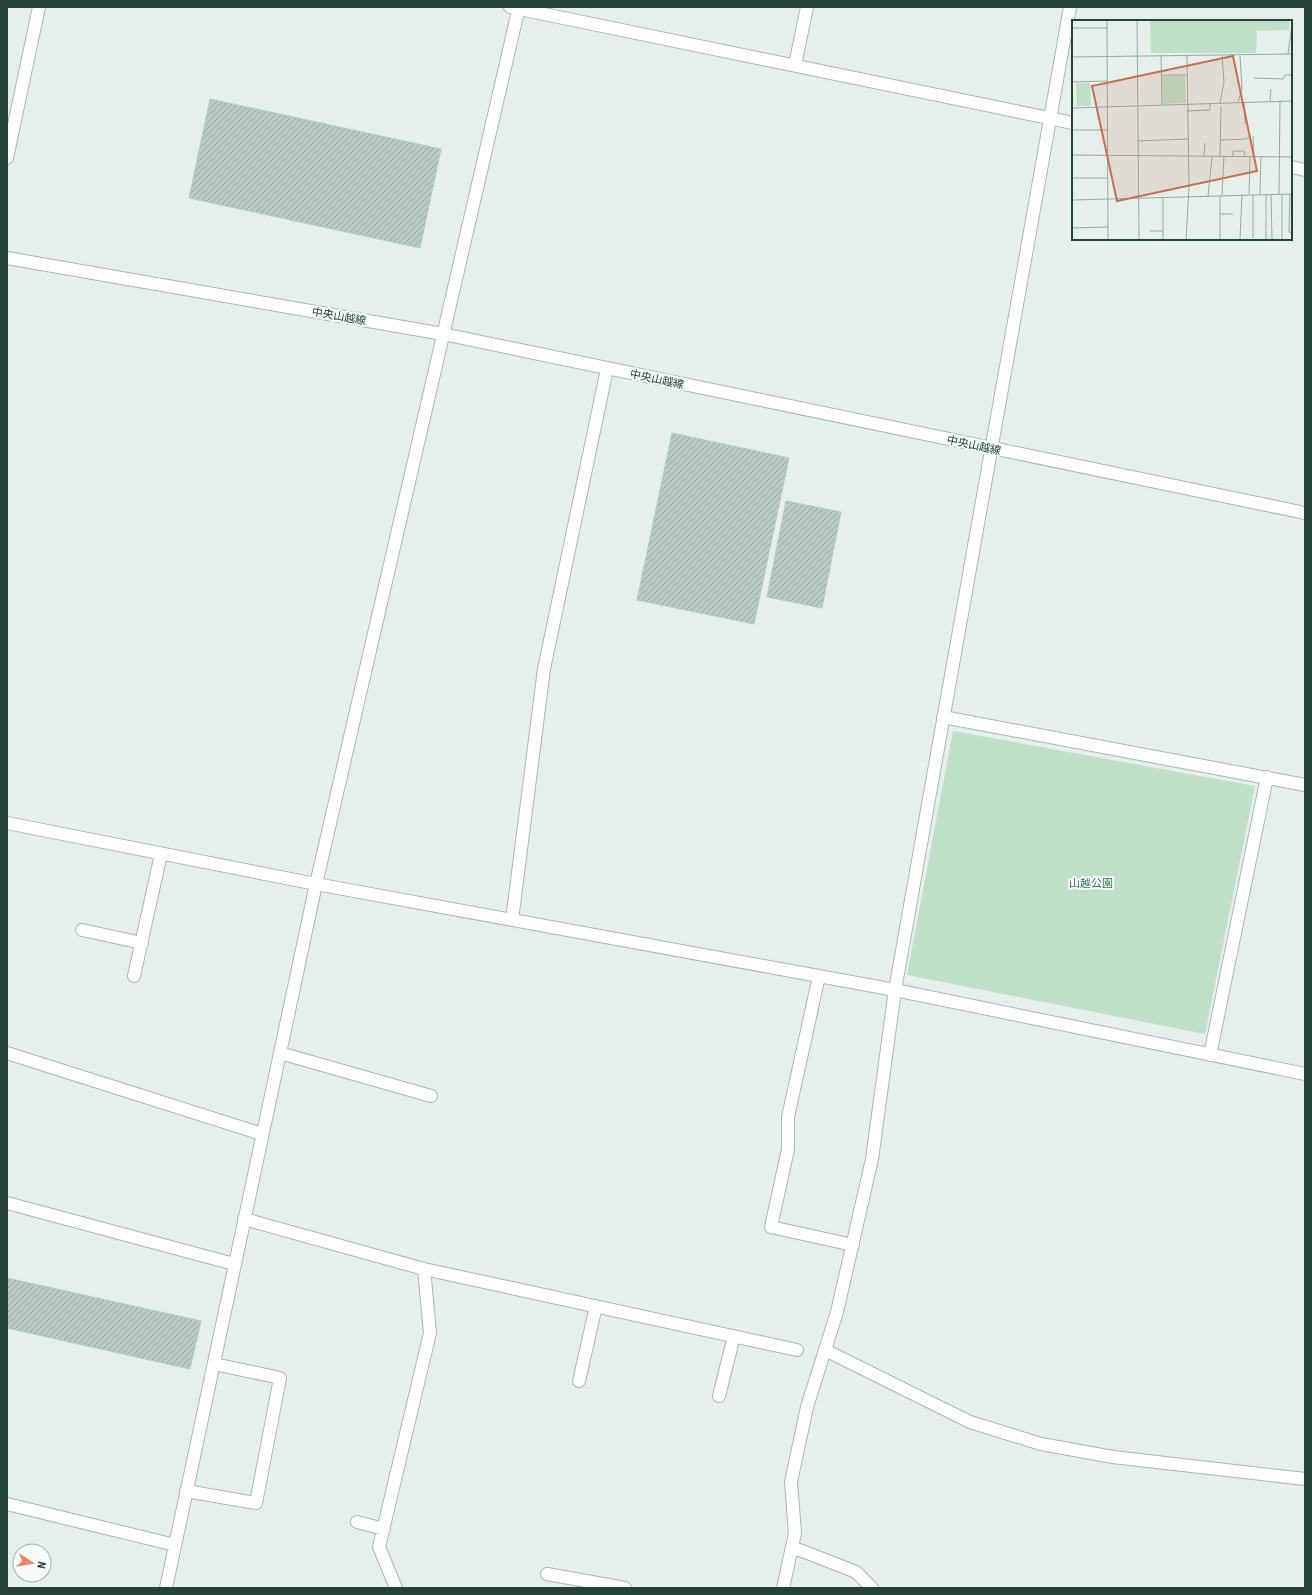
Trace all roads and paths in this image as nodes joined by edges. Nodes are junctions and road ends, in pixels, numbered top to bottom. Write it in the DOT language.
graph roads {
  1 [pos="39,7"];
  2 [pos="807,7"];
  3 [pos="1070,7"];
  4 [pos="516,8"];
  5 [pos="795,66"];
  6 [pos="1050,118"];
  7 [pos="1072,123"];
  8 [pos="7,158"];
  9 [pos="1292,167"];
  10 [pos="1305,170"];
  11 [pos="7,258"];
  12 [pos="443,334"];
  13 [pos="607,369"];
  14 [pos="991,449"];
  15 [pos="1305,513"];
  16 [pos="943,717"];
  17 [pos="1267,778"];
  18 [pos="1305,785"];
  19 [pos="7,824"];
  20 [pos="161,854"];
  21 [pos="316,884"];
  22 [pos="512,920"];
  23 [pos="82,930"];
  24 [pos="142,943"];
  25 [pos="134,976"];
  26 [pos="819,976"];
  27 [pos="894,990"];
  28 [pos="7,1053"];
  29 [pos="280,1053"];
  30 [pos="1210,1055"];
  31 [pos="1305,1074"];
  32 [pos="431,1096"];
  33 [pos="262,1134"];
  34 [pos="7,1203"];
  35 [pos="244,1219"];
  36 [pos="852,1245"];
  37 [pos="234,1264"];
  38 [pos="424,1269"];
  39 [pos="596,1306"];
  40 [pos="734,1336"];
  41 [pos="797,1350"];
  42 [pos="825,1350"];
  43 [pos="214,1364"];
  44 [pos="579,1381"];
  45 [pos="719,1396"];
  46 [pos="1305,1479"];
  47 [pos="186,1491"];
  48 [pos="7,1504"];
  49 [pos="357,1522"];
  50 [pos="384,1529"];
  51 [pos="175,1545"];
  52 [pos="792,1546"];
  53 [pos="548,1574"];
  54 [pos="166,1588"];
  55 [pos="396,1588"];
  56 [pos="625,1588"];
  57 [pos="783,1588"];
  58 [pos="872,1588"];
  1 -- 8 [label="street"];
  2 -- 5 [label="street"];
  3 -- 6 [label="street"];
  4 -- 5 [label="street"];
  4 -- 12 [label="street"];
  5 -- 6 [label="street"];
  6 -- 7 [label="street"];
  6 -- 14 [label="street"];
  9 -- 10 [label="street"];
  11 -- 12 [label="street, 中央山越線"];
  12 -- 13 [label="street, 中央山越線"];
  12 -- 21 [label="street"];
  13 -- 14 [label="street, 中央山越線"];
  13 -- 22 [label="street"];
  14 -- 15 [label="street, 中央山越線"];
  14 -- 16 [label="street"];
  16 -- 17 [label="street"];
  16 -- 27 [label="street"];
  17 -- 18 [label="street"];
  17 -- 30 [label="street"];
  19 -- 20 [label="street"];
  20 -- 21 [label="street"];
  20 -- 24 [label="street"];
  21 -- 22 [label="street"];
  21 -- 29 [label="street"];
  22 -- 26 [label="street"];
  23 -- 24 [label="street"];
  24 -- 25 [label="street"];
  26 -- 27 [label="street"];
  26 -- 36 [label="street"];
  27 -- 30 [label="street"];
  27 -- 36 [label="street"];
  28 -- 33 [label="street"];
  29 -- 32 [label="street"];
  29 -- 33 [label="street"];
  30 -- 31 [label="street"];
  33 -- 35 [label="street"];
  34 -- 37 [label="street"];
  35 -- 37 [label="street"];
  35 -- 38 [label="street"];
  36 -- 42 [label="street"];
  37 -- 43 [label="street"];
  38 -- 39 [label="street"];
  38 -- 50 [label="street"];
  39 -- 40 [label="street"];
  39 -- 44 [label="street"];
  40 -- 41 [label="street"];
  40 -- 45 [label="street"];
  42 -- 46 [label="street"];
  42 -- 52 [label="street"];
  43 -- 47 [label="street"];
  43 -- 47 [label="street"];
  47 -- 51 [label="street"];
  48 -- 51 [label="street"];
  49 -- 50 [label="street"];
  50 -- 55 [label="street"];
  51 -- 54 [label="street"];
  52 -- 57 [label="street"];
  52 -- 58 [label="street"];
  53 -- 56 [label="street"];
}
